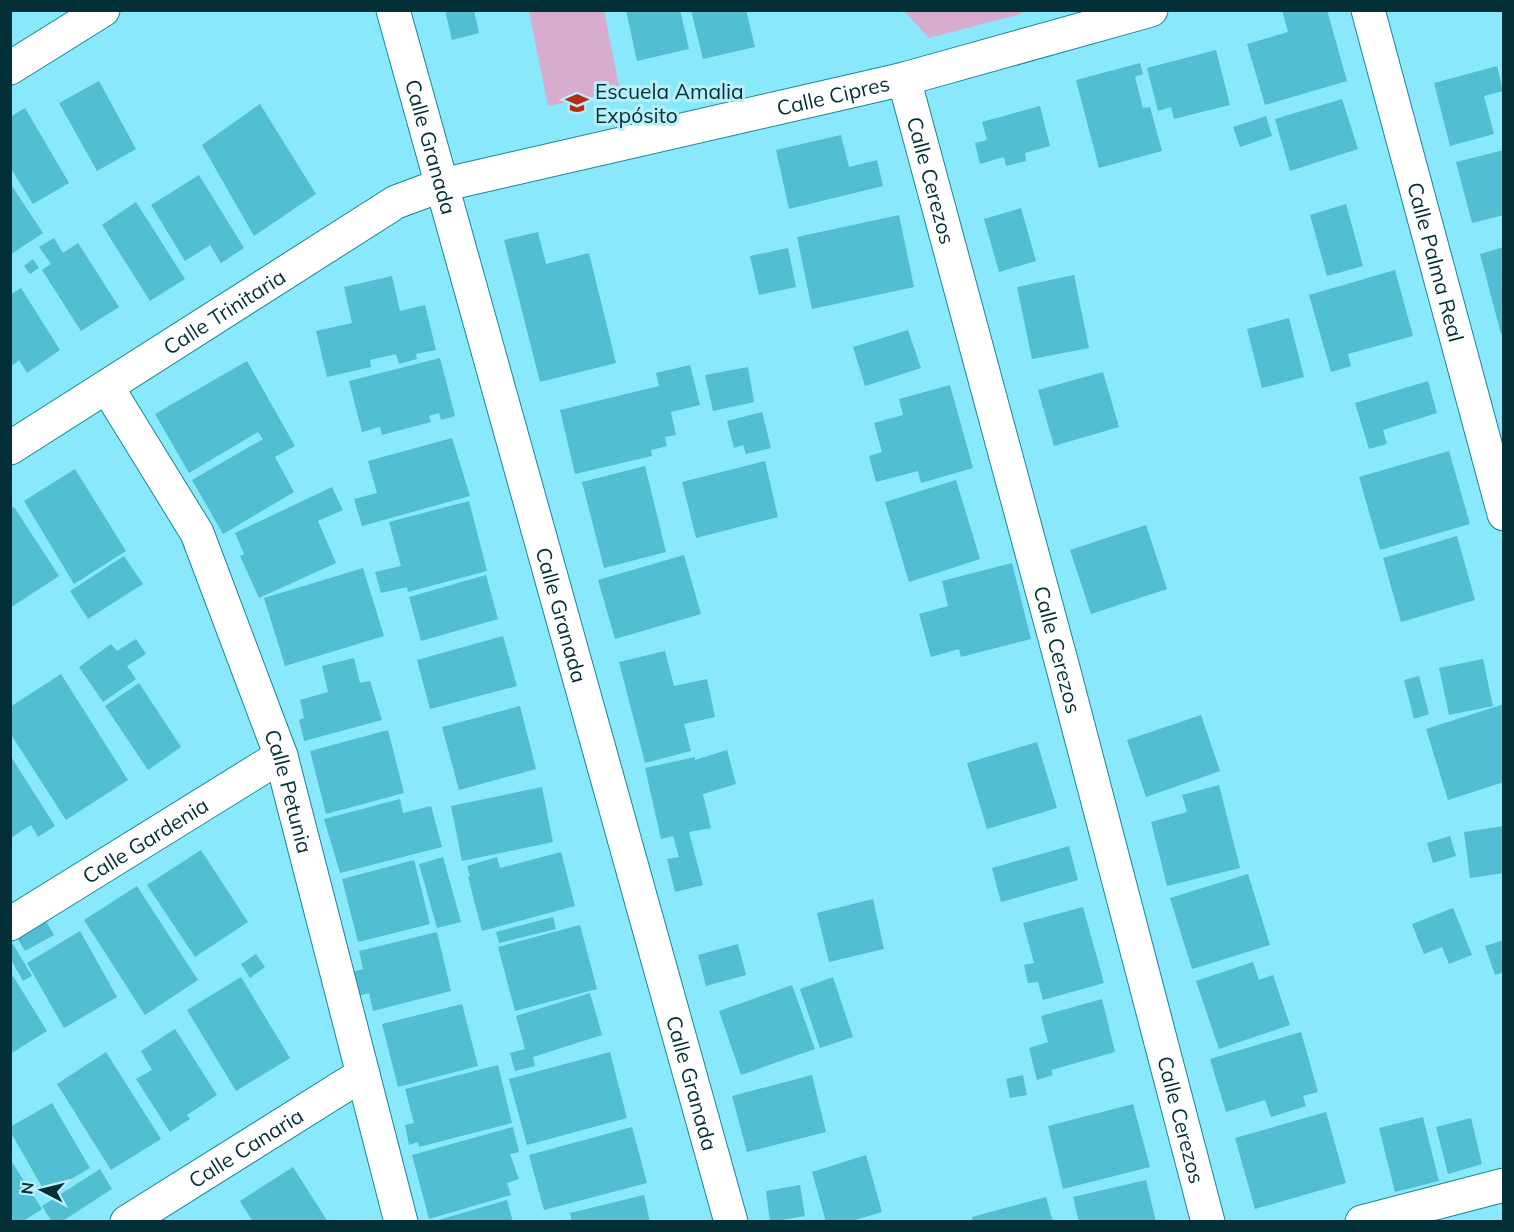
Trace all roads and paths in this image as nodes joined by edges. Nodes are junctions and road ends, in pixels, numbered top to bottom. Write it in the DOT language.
graph roads {
  1 [pos="103,10"];
  2 [pos="393,10"];
  3 [pos="1151,10"];
  4 [pos="1368,10"];
  5 [pos="10,68"];
  6 [pos="904,79"];
  7 [pos="442,185"];
  8 [pos="107,387"];
  9 [pos="10,448"];
  10 [pos="1503,514"];
  11 [pos="281,756"];
  12 [pos="10,924"];
  13 [pos="363,1074"];
  14 [pos="1503,1185"];
  15 [pos="127,1221"];
  16 [pos="401,1221"];
  17 [pos="730,1221"];
  18 [pos="1208,1221"];
  19 [pos="1362,1221"];
  1 -- 5 [label="street"];
  2 -- 7 [label="street, Calle Granada"];
  3 -- 6 [label="street, Calle Cipres"];
  4 -- 10 [label="street, Calle Palma Real"];
  6 -- 7 [label="street, Calle Cipres"];
  6 -- 18 [label="street, Calle Cerezos"];
  7 -- 8 [label="street, Calle Trinitaria"];
  7 -- 17 [label="street, Calle Granada"];
  8 -- 9 [label="street, Calle Trinitaria"];
  8 -- 11 [label="street, Calle Petunia"];
  11 -- 12 [label="street, Calle Gardenia"];
  11 -- 13 [label="street, Calle Petunia"];
  13 -- 15 [label="street, Calle Canaria"];
  13 -- 16 [label="street, Calle Petunia"];
  14 -- 19 [label="street"];
}
